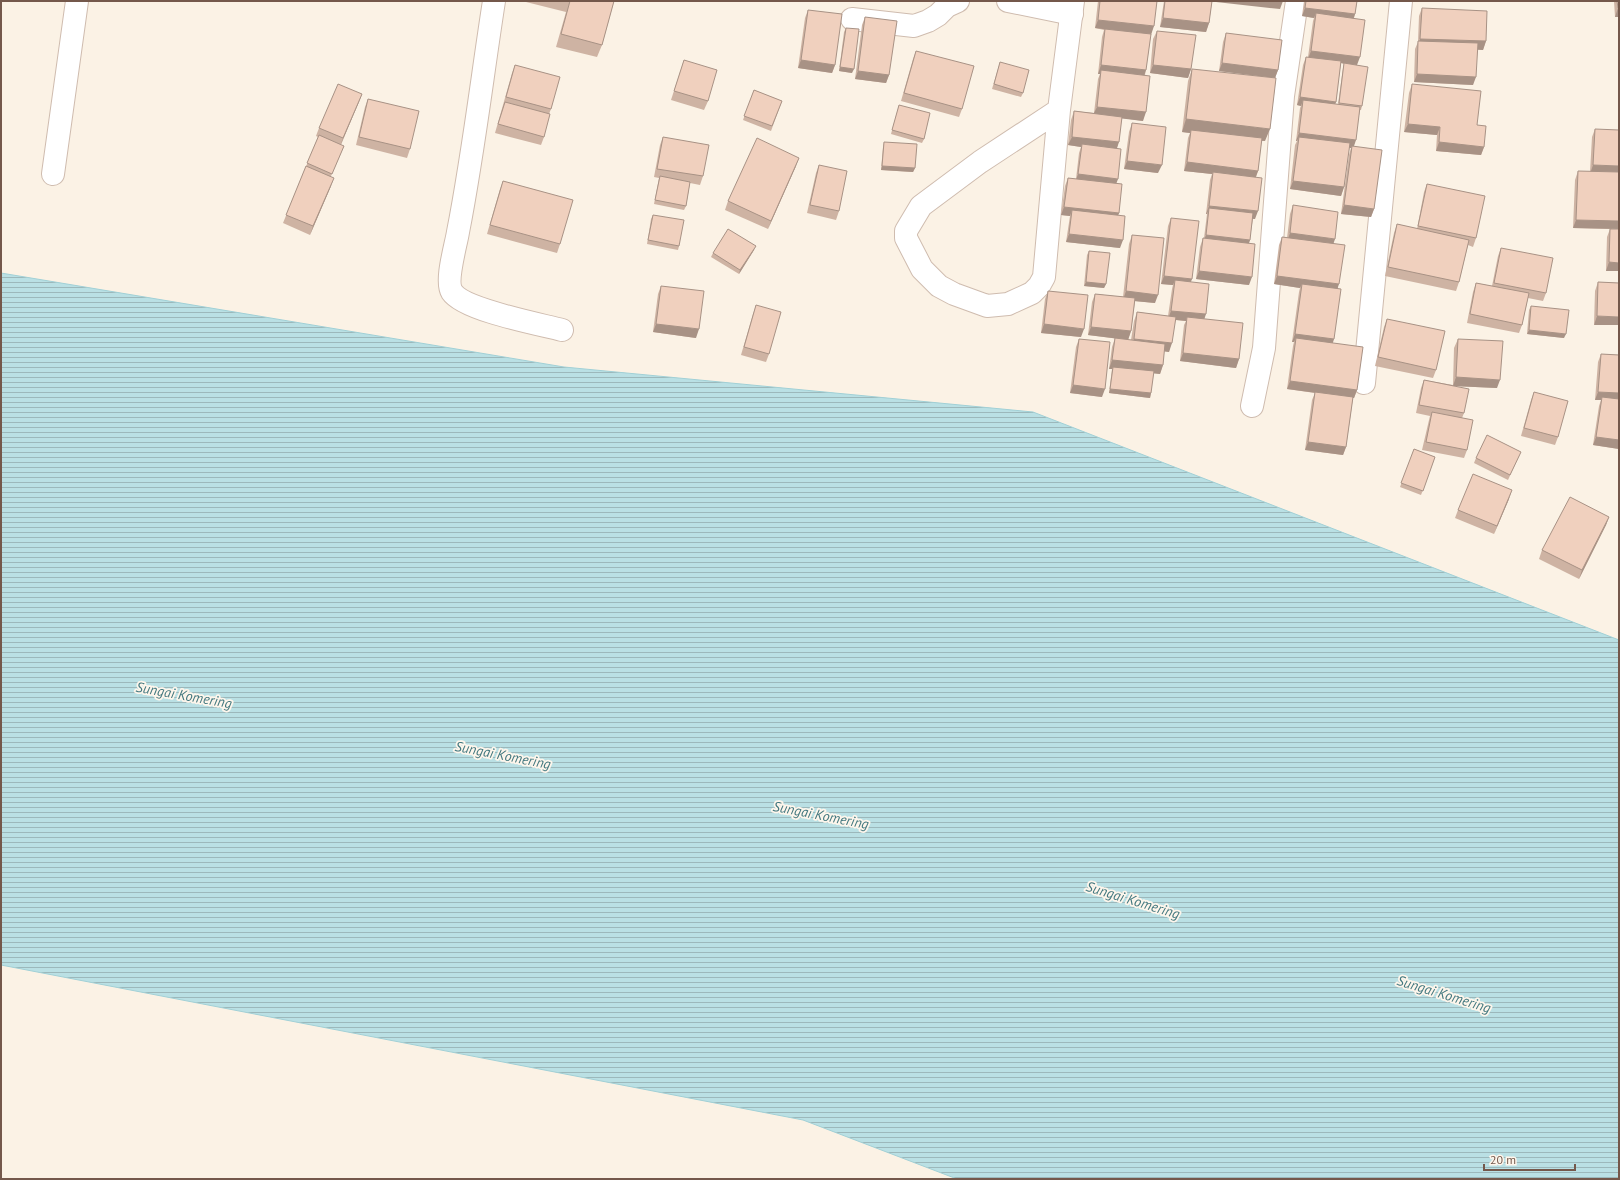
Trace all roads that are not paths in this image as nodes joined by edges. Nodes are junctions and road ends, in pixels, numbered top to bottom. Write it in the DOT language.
graph roads {
  1 [pos="77,1"];
  2 [pos="494,1"];
  3 [pos="958,1"];
  4 [pos="1008,1"];
  5 [pos="1297,1"];
  6 [pos="1401,1"];
  7 [pos="1072,8"];
  8 [pos="852,20"];
  9 [pos="1059,110"];
  10 [pos="53,174"];
  11 [pos="562,330"];
  12 [pos="1364,383"];
  13 [pos="1252,406"];
  1 -- 10 [label="street"];
  2 -- 11 [label="street"];
  3 -- 8 [label="street"];
  4 -- 7 [label="street"];
  5 -- 13 [label="street"];
  6 -- 12 [label="street"];
  7 -- 9 [label="street"];
  9 -- 9 [label="street"];
}
